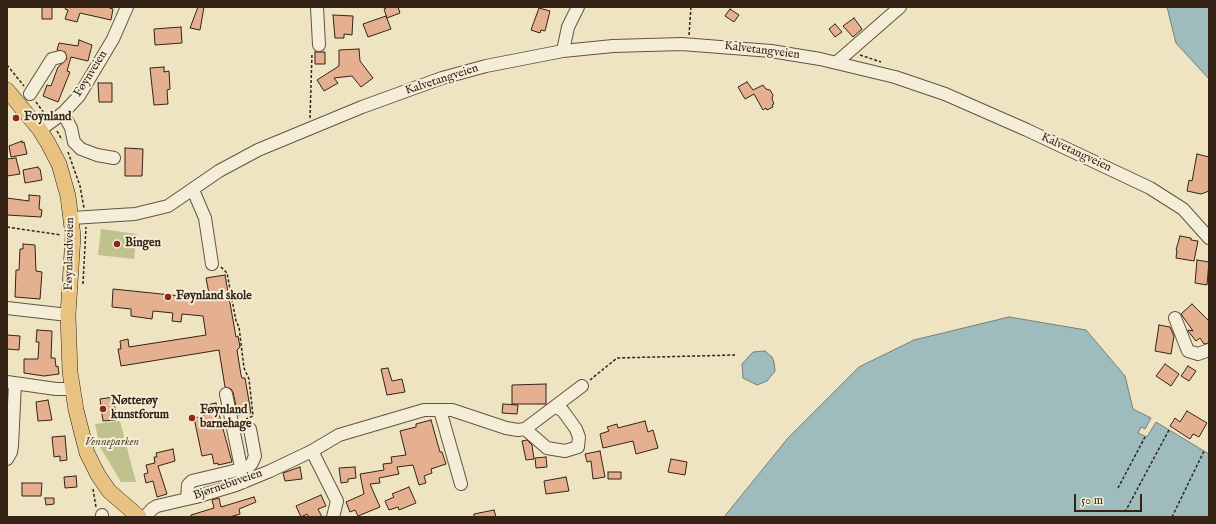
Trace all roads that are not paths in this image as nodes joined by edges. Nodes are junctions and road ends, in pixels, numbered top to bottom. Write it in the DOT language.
graph roads {
  1 [pos="127,7"];
  2 [pos="318,7"];
  3 [pos="578,7"];
  4 [pos="900,7"];
  5 [pos="319,43"];
  6 [pos="563,51"];
  7 [pos="60,57"];
  8 [pos="837,62"];
  9 [pos="7,90"];
  10 [pos="30,94"];
  11 [pos="62,113"];
  12 [pos="45,126"];
  13 [pos="114,158"];
  14 [pos="193,190"];
  15 [pos="79,218"];
  16 [pos="1209,238"];
  17 [pos="212,264"];
  18 [pos="7,308"];
  19 [pos="68,315"];
  20 [pos="1175,318"];
  21 [pos="1209,350"];
  22 [pos="11,383"];
  23 [pos="582,386"];
  24 [pos="72,389"];
  25 [pos="226,394"];
  26 [pos="556,407"];
  27 [pos="440,410"];
  28 [pos="250,429"];
  29 [pos="525,429"];
  30 [pos="312,451"];
  31 [pos="7,459"];
  32 [pos="243,475"];
  33 [pos="461,484"];
  34 [pos="187,499"];
  35 [pos="337,515"];
  36 [pos="139,517"];
  37 [pos="145,517"];
  1 -- 11 [label="street, Føynveien"];
  2 -- 5 [label="street"];
  3 -- 6 [label="street"];
  4 -- 8 [label="street"];
  6 -- 8 [label="street, Kalvetangveien"];
  6 -- 14 [label="street, Kalvetangveien"];
  7 -- 10 [label="street"];
  8 -- 16 [label="street, Kalvetangveien"];
  9 -- 12 [label="main road, Føynlandveien"];
  11 -- 12 [label="street, Føynveien"];
  11 -- 13 [label="street"];
  12 -- 15 [label="main road, Føynlandveien"];
  14 -- 15 [label="street, Kalvetangveien"];
  14 -- 17 [label="street"];
  15 -- 19 [label="main road, Føynlandveien"];
  18 -- 19 [label="street"];
  19 -- 24 [label="main road, Føynlandveien"];
  20 -- 21 [label="street"];
  22 -- 24 [label="street"];
  22 -- 31 [label="street"];
  23 -- 26 [label="street"];
  24 -- 36 [label="main road, Føynlandveien"];
  25 -- 32 [label="street"];
  26 -- 29 [label="street"];
  26 -- 29 [label="street"];
  27 -- 29 [label="street, Bjørnebuveien"];
  27 -- 30 [label="street, Bjørnebuveien"];
  27 -- 33 [label="street"];
  28 -- 32 [label="street"];
  30 -- 32 [label="street, Bjørnebuveien"];
  30 -- 35 [label="street"];
  32 -- 34 [label="street, Bjørnebuveien"];
  32 -- 34 [label="street"];
  34 -- 37 [label="street, Bjørnebuveien"];
}
